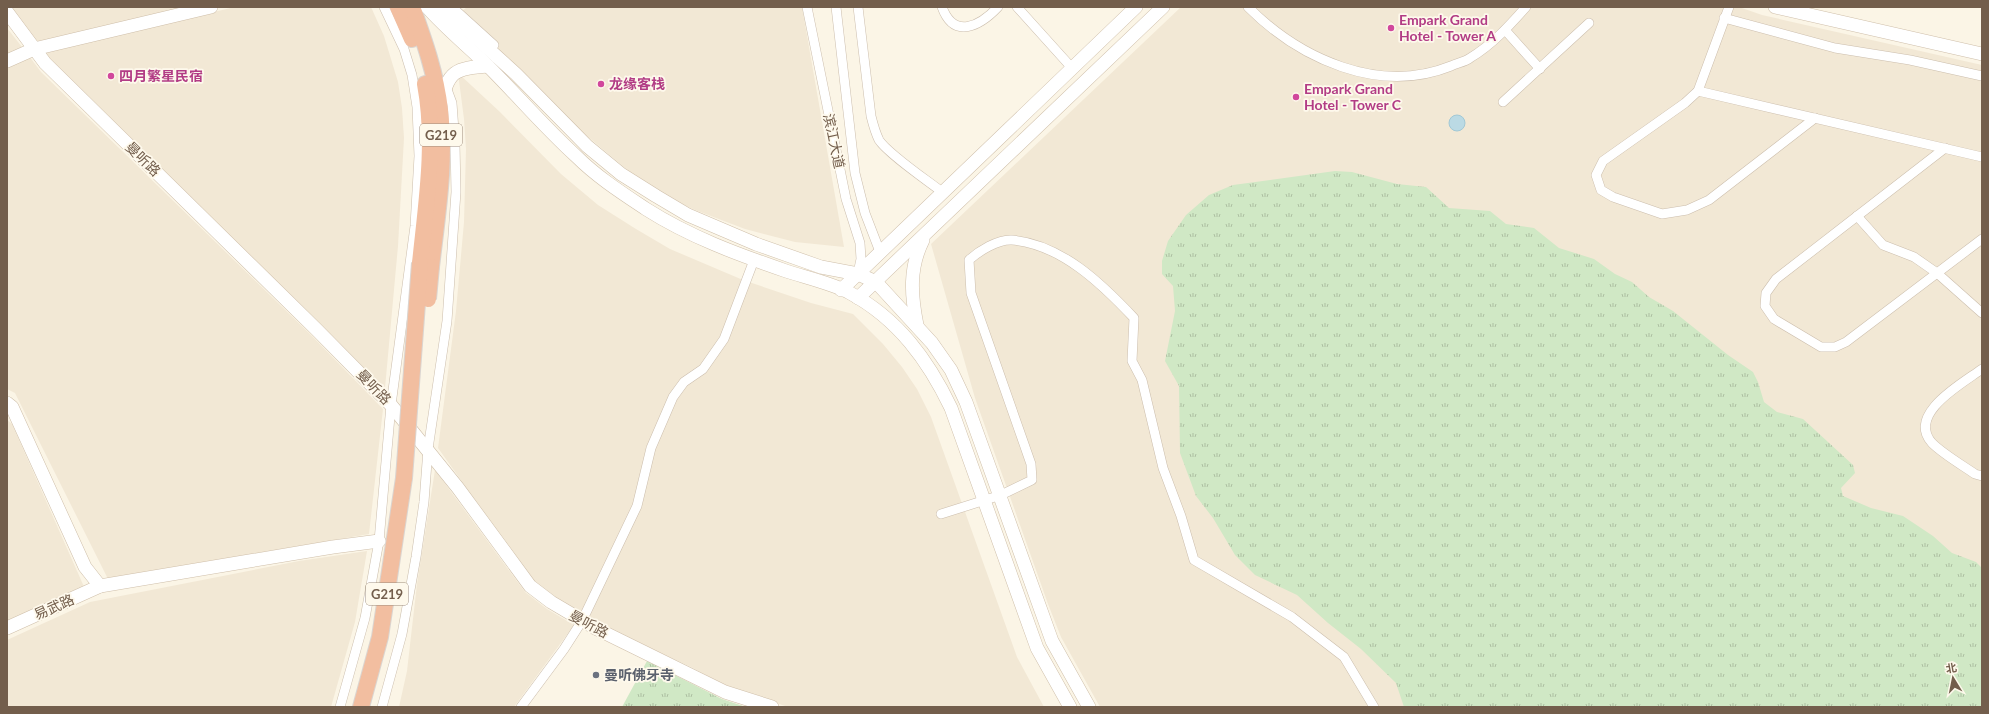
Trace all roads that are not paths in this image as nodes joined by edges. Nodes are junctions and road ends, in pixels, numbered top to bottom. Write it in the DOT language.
graph roads {
  1 [pos="212,7"];
  2 [pos="384,7"];
  3 [pos="427,7"];
  4 [pos="442,7"];
  5 [pos="452,7"];
  6 [pos="807,7"];
  7 [pos="836,7"];
  8 [pos="858,7"];
  9 [pos="942,7"];
  10 [pos="998,7"];
  11 [pos="1016,7"];
  12 [pos="1136,7"];
  13 [pos="1163,7"];
  14 [pos="1248,7"];
  15 [pos="1526,7"];
  16 [pos="1728,7"];
  17 [pos="1775,7"];
  18 [pos="405,11"];
  19 [pos="7,12"];
  20 [pos="464,12"];
  21 [pos="1724,18"];
  22 [pos="1589,23"];
  23 [pos="1506,30"];
  24 [pos="34,49"];
  25 [pos="1982,54"];
  26 [pos="7,61"];
  27 [pos="488,66"];
  28 [pos="1072,68"];
  29 [pos="1540,69"];
  30 [pos="516,74"];
  31 [pos="1982,76"];
  32 [pos="445,83"];
  33 [pos="1698,91"];
  34 [pos="1503,102"];
  35 [pos="440,110"];
  36 [pos="554,112"];
  37 [pos="1815,118"];
  38 [pos="542,123"];
  39 [pos="1945,148"];
  40 [pos="1982,157"];
  41 [pos="942,192"];
  42 [pos="1857,216"];
  43 [pos="925,234"];
  44 [pos="1982,239"];
  45 [pos="880,252"];
  46 [pos="754,260"];
  47 [pos="425,265"];
  48 [pos="1937,272"];
  49 [pos="858,274"];
  50 [pos="876,282"];
  51 [pos="841,290"];
  52 [pos="858,298"];
  53 [pos="1982,313"];
  54 [pos="917,325"];
  55 [pos="1982,369"];
  56 [pos="7,403"];
  57 [pos="391,405"];
  58 [pos="428,449"];
  59 [pos="1982,476"];
  60 [pos="408,480"];
  61 [pos="1000,495"];
  62 [pos="985,500"];
  63 [pos="941,514"];
  64 [pos="379,541"];
  65 [pos="100,586"];
  66 [pos="582,621"];
  67 [pos="7,628"];
  68 [pos="340,707"];
  69 [pos="361,707"];
  70 [pos="368,707"];
  71 [pos="382,707"];
  72 [pos="521,707"];
  73 [pos="772,707"];
  74 [pos="1070,707"];
  75 [pos="1088,707"];
  76 [pos="1374,707"];
  1 -- 24 [label="street"];
  2 -- 57 [label="street"];
  3 -- 27 [label="street"];
  4 -- 30 [label="street"];
  5 -- 20 [label="street"];
  6 -- 49 [label="street, 滨江大道"];
  7 -- 45 [label="street"];
  8 -- 41 [label="street"];
  9 -- 10 [label="street"];
  11 -- 28 [label="street"];
  12 -- 28 [label="street"];
  13 -- 43 [label="street"];
  14 -- 23 [label="street"];
  15 -- 23 [label="street"];
  16 -- 21 [label="street"];
  17 -- 25 [label="street"];
  18 -- 35 [label="highway, G219"];
  18 -- 47 [label="highway, G219"];
  19 -- 24 [label="street, 曼听路"];
  20 -- 30 [label="street"];
  21 -- 31 [label="street"];
  21 -- 33 [label="street"];
  22 -- 29 [label="street"];
  23 -- 29 [label="street"];
  24 -- 26 [label="street"];
  24 -- 57 [label="street, 曼听路"];
  27 -- 32 [label="street"];
  27 -- 38 [label="street"];
  28 -- 41 [label="street"];
  29 -- 34 [label="street"];
  30 -- 36 [label="street"];
  32 -- 35 [label="street"];
  32 -- 58 [label="street"];
  33 -- 37 [label="street"];
  33 -- 37 [label="street"];
  35 -- 47 [label="highway, G219"];
  36 -- 38 [label="street"];
  36 -- 49 [label="street"];
  37 -- 39 [label="street"];
  38 -- 46 [label="street"];
  39 -- 40 [label="street"];
  39 -- 42 [label="street"];
  41 -- 45 [label="street"];
  42 -- 48 [label="street"];
  42 -- 48 [label="street"];
  43 -- 50 [label="street"];
  43 -- 54 [label="street"];
  44 -- 48 [label="street"];
  45 -- 49 [label="street"];
  46 -- 51 [label="street"];
  46 -- 66 [label="street"];
  47 -- 60 [label="highway, G219, bridge"];
  48 -- 53 [label="street"];
  49 -- 50 [label="street"];
  49 -- 51 [label="street"];
  50 -- 52 [label="street"];
  50 -- 54 [label="street"];
  51 -- 52 [label="street"];
  52 -- 62 [label="street"];
  54 -- 61 [label="street"];
  55 -- 59 [label="street"];
  56 -- 65 [label="street"];
  57 -- 58 [label="street, 曼听路"];
  57 -- 64 [label="street"];
  58 -- 66 [label="street, 曼听路"];
  58 -- 71 [label="street"];
  60 -- 69 [label="highway, G219"];
  60 -- 70 [label="highway, G219"];
  61 -- 62 [label="street"];
  61 -- 75 [label="street"];
  61 -- 76 [label="street"];
  62 -- 63 [label="street"];
  62 -- 74 [label="street"];
  64 -- 65 [label="street, 易武路"];
  64 -- 68 [label="street"];
  65 -- 67 [label="street, 易武路"];
  66 -- 72 [label="street"];
  66 -- 73 [label="street, 曼听路"];
}
